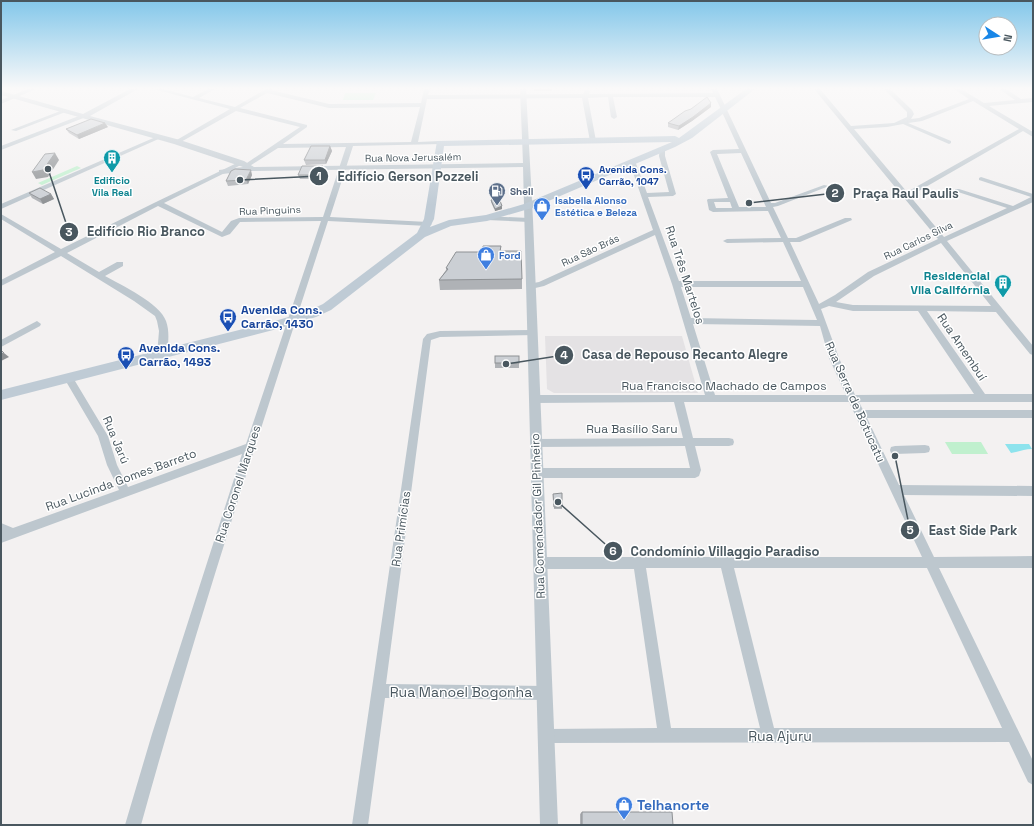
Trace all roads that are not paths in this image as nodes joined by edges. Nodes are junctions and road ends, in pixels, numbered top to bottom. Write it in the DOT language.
graph roads {
  1 [pos="21,128"];
  2 [pos="54,128"];
  3 [pos="126,128"];
  4 [pos="203,128"];
  5 [pos="303,128"];
  6 [pos="418,128"];
  7 [pos="524,128"];
  8 [pos="590,128"];
  9 [pos="700,128"];
  10 [pos="732,128"];
  11 [pos="849,128"];
  12 [pos="853,128"];
  13 [pos="916,128"];
  14 [pos="1023,129"];
  15 [pos="14,130"];
  16 [pos="1033,135"];
  17 [pos="689,136"];
  18 [pos="160,137"];
  19 [pos="654,140"];
  20 [pos="593,141"];
  21 [pos="177,142"];
  22 [pos="524,142"];
  23 [pos="949,142"];
  24 [pos="414,144"];
  25 [pos="437,144"];
  26 [pos="350,145"];
  27 [pos="276,146"];
  28 [pos="1,148"];
  29 [pos="662,148"];
  30 [pos="743,151"];
  31 [pos="632,161"];
  32 [pos="246,165"];
  33 [pos="526,165"];
  34 [pos="437,166"];
  35 [pos="343,168"];
  36 [pos="222,172"];
  37 [pos="981,179"];
  38 [pos="826,186"];
  39 [pos="957,190"];
  40 [pos="645,195"];
  41 [pos="906,195"];
  42 [pos="1033,198"];
  43 [pos="732,200"];
  44 [pos="158,203"];
  45 [pos="528,206"];
  46 [pos="1,207"];
  47 [pos="770,207"];
  48 [pos="1012,208"];
  49 [pos="736,209"];
  50 [pos="1,216"];
  51 [pos="487,218"];
  52 [pos="326,219"];
  53 [pos="529,220"];
  54 [pos="848,220"];
  55 [pos="429,221"];
  56 [pos="449,223"];
  57 [pos="657,230"];
  58 [pos="421,235"];
  59 [pos="942,240"];
  60 [pos="727,241"];
  61 [pos="786,241"];
  62 [pos="60,253"];
  63 [pos="120,264"];
  64 [pos="100,275"];
  65 [pos="1,282"];
  66 [pos="676,284"];
  67 [pos="806,284"];
  68 [pos="531,286"];
  69 [pos="830,304"];
  70 [pos="817,308"];
  71 [pos="922,309"];
  72 [pos="999,309"];
  73 [pos="292,321"];
  74 [pos="687,322"];
  75 [pos="823,323"];
  76 [pos="37,324"];
  77 [pos="532,333"];
  78 [pos="1,344"];
  79 [pos="1033,352"];
  80 [pos="162,355"];
  81 [pos="69,378"];
  82 [pos="1,395"];
  83 [pos="852,398"];
  84 [pos="982,398"];
  85 [pos="1033,398"];
  86 [pos="534,399"];
  87 [pos="678,399"];
  88 [pos="711,399"];
  89 [pos="859,414"];
  90 [pos="1033,414"];
  91 [pos="688,442"];
  92 [pos="729,442"];
  93 [pos="536,444"];
  94 [pos="250,447"];
  95 [pos="925,449"];
  96 [pos="876,450"];
  97 [pos="537,472"];
  98 [pos="895,490"];
  99 [pos="1033,491"];
  100 [pos="126,493"];
  101 [pos="1,528"];
  102 [pos="13,534"];
  103 [pos="1,538"];
  104 [pos="540,562"];
  105 [pos="639,562"];
  106 [pos="726,562"];
  107 [pos="931,562"];
  108 [pos="1033,562"];
  109 [pos="378,691"];
  110 [pos="544,692"];
  111 [pos="1014,735"];
  112 [pos="546,736"];
  113 [pos="665,736"];
  114 [pos="768,736"];
  115 [pos="1033,777"];
  116 [pos="133,825"];
  117 [pos="360,825"];
  118 [pos="549,825"];
  1 -- 15 [label="street"];
  2 -- 28 [label="street"];
  3 -- 18 [label="street, Rua Nova Jerusalém"];
  4 -- 21 [label="street"];
  5 -- 27 [label="street"];
  6 -- 24 [label="street"];
  7 -- 22 [label="street, Rua Comendador Gil Pinheiro"];
  8 -- 20 [label="street"];
  9 -- 17 [label="main road"];
  10 -- 30 [label="street, Rua Serra de Botucatu"];
  11 -- 12 [label="street"];
  11 -- 41 [label="street"];
  13 -- 23 [label="street"];
  14 -- 16 [label="street"];
  14 -- 41 [label="street"];
  17 -- 19 [label="main road"];
  17 -- 29 [label="main road"];
  18 -- 21 [label="street, Rua Nova Jerusalém"];
  18 -- 46 [label="street"];
  19 -- 20 [label="main road"];
  19 -- 29 [label="main road"];
  20 -- 22 [label="main road"];
  21 -- 32 [label="street, Rua Nova Jerusalém"];
  22 -- 25 [label="main road"];
  22 -- 33 [label="street, Rua Comendador Gil Pinheiro"];
  24 -- 25 [label="street"];
  24 -- 26 [label="street"];
  25 -- 34 [label="main road"];
  26 -- 27 [label="street"];
  26 -- 35 [label="street, Rua Coronel Marques"];
  27 -- 32 [label="street"];
  29 -- 31 [label="main road"];
  29 -- 40 [label="street"];
  30 -- 43 [label="street"];
  30 -- 47 [label="street, Rua Serra de Botucatu"];
  31 -- 40 [label="street, Rua Três Martelos"];
  31 -- 45 [label="main road"];
  32 -- 35 [label="street, Rua Nova Jerusalém"];
  32 -- 36 [label="street"];
  33 -- 34 [label="street, Rua Nova Jerusalém"];
  33 -- 45 [label="street, Rua Comendador Gil Pinheiro"];
  34 -- 35 [label="street, Rua Nova Jerusalém"];
  34 -- 55 [label="main road"];
  35 -- 52 [label="street, Rua Coronel Marques"];
  36 -- 44 [label="street"];
  37 -- 42 [label="street"];
  38 -- 47 [label="street"];
  39 -- 48 [label="street"];
  40 -- 57 [label="street, Rua Três Martelos"];
  41 -- 59 [label="street"];
  42 -- 48 [label="street, Rua Carlos Silva"];
  43 -- 49 [label="street"];
  43 -- 49 [label="street"];
  44 -- 52 [label="street, Rua Pinguins"];
  44 -- 62 [label="street"];
  45 -- 51 [label="main road"];
  45 -- 53 [label="street, Rua Comendador Gil Pinheiro"];
  47 -- 49 [label="street"];
  47 -- 61 [label="street, Rua Serra de Botucatu"];
  48 -- 59 [label="street, Rua Carlos Silva"];
  50 -- 62 [label="street"];
  51 -- 53 [label="street"];
  51 -- 56 [label="main road"];
  52 -- 55 [label="street"];
  52 -- 73 [label="street, Rua Coronel Marques"];
  53 -- 68 [label="street, Rua Comendador Gil Pinheiro"];
  54 -- 61 [label="street"];
  55 -- 56 [label="main road"];
  55 -- 58 [label="main road"];
  56 -- 58 [label="main road"];
  57 -- 66 [label="street, Rua Três Martelos"];
  57 -- 68 [label="street, Rua São Brás"];
  58 -- 73 [label="main road"];
  59 -- 69 [label="street, Rua Carlos Silva"];
  59 -- 72 [label="street"];
  60 -- 61 [label="street"];
  61 -- 67 [label="street, Rua Serra de Botucatu"];
  62 -- 64 [label="street"];
  62 -- 65 [label="street"];
  63 -- 64 [label="street"];
  64 -- 80 [label="street"];
  66 -- 67 [label="street"];
  66 -- 74 [label="street, Rua Três Martelos"];
  67 -- 70 [label="street, Rua Serra de Botucatu"];
  68 -- 77 [label="street, Rua Comendador Gil Pinheiro"];
  69 -- 70 [label="street, Rua Carlos Silva"];
  69 -- 71 [label="street"];
  70 -- 75 [label="street, Rua Serra de Botucatu"];
  71 -- 72 [label="street"];
  71 -- 84 [label="street, Rua Amembuí"];
  72 -- 79 [label="street"];
  73 -- 80 [label="main road"];
  73 -- 94 [label="street, Rua Coronel Marques"];
  74 -- 75 [label="street"];
  74 -- 88 [label="street, Rua Três Martelos"];
  75 -- 83 [label="street, Rua Serra de Botucatu"];
  76 -- 78 [label="street"];
  77 -- 86 [label="street, Rua Comendador Gil Pinheiro"];
  77 -- 109 [label="street, Rua Primícias"];
  80 -- 81 [label="main road"];
  81 -- 82 [label="main road"];
  81 -- 100 [label="street, Rua Jarú"];
  83 -- 84 [label="street, Rua Francisco Machado de Campos"];
  83 -- 88 [label="street, Rua Francisco Machado de Campos"];
  83 -- 89 [label="street, Rua Serra de Botucatu"];
  84 -- 85 [label="street, Rua Francisco Machado de Campos"];
  86 -- 87 [label="street, Rua Francisco Machado de Campos"];
  86 -- 93 [label="street, Rua Comendador Gil Pinheiro"];
  87 -- 88 [label="street, Rua Francisco Machado de Campos"];
  87 -- 91 [label="street"];
  89 -- 90 [label="street"];
  89 -- 96 [label="street, Rua Serra de Botucatu"];
  91 -- 92 [label="street, Rua Basílio Saru"];
  91 -- 93 [label="street, Rua Basílio Saru"];
  91 -- 97 [label="street"];
  93 -- 97 [label="street, Rua Comendador Gil Pinheiro"];
  94 -- 100 [label="street, Rua Lucinda Gomes Barreto"];
  94 -- 116 [label="street, Rua Coronel Marques"];
  95 -- 96 [label="street"];
  96 -- 98 [label="street, Rua Serra de Botucatu"];
  97 -- 104 [label="street, Rua Comendador Gil Pinheiro"];
  98 -- 99 [label="street"];
  98 -- 107 [label="street, Rua Serra de Botucatu"];
  100 -- 102 [label="street, Rua Lucinda Gomes Barreto"];
  101 -- 102 [label="street"];
  102 -- 103 [label="street, Rua Lucinda Gomes Barreto"];
  104 -- 105 [label="street"];
  104 -- 110 [label="street, Rua Comendador Gil Pinheiro"];
  105 -- 106 [label="street"];
  105 -- 113 [label="street"];
  106 -- 107 [label="street"];
  106 -- 114 [label="street"];
  107 -- 108 [label="street"];
  107 -- 111 [label="street, Rua Serra de Botucatu"];
  109 -- 110 [label="street, Rua Manoel Bogonha"];
  109 -- 117 [label="street, Rua Primícias"];
  110 -- 112 [label="street, Rua Comendador Gil Pinheiro"];
  111 -- 114 [label="street, Rua Ajuru"];
  111 -- 115 [label="street, Rua Serra de Botucatu"];
  112 -- 113 [label="street, Rua Ajuru"];
  112 -- 118 [label="street, Rua Comendador Gil Pinheiro"];
  113 -- 114 [label="street, Rua Ajuru"];
}
